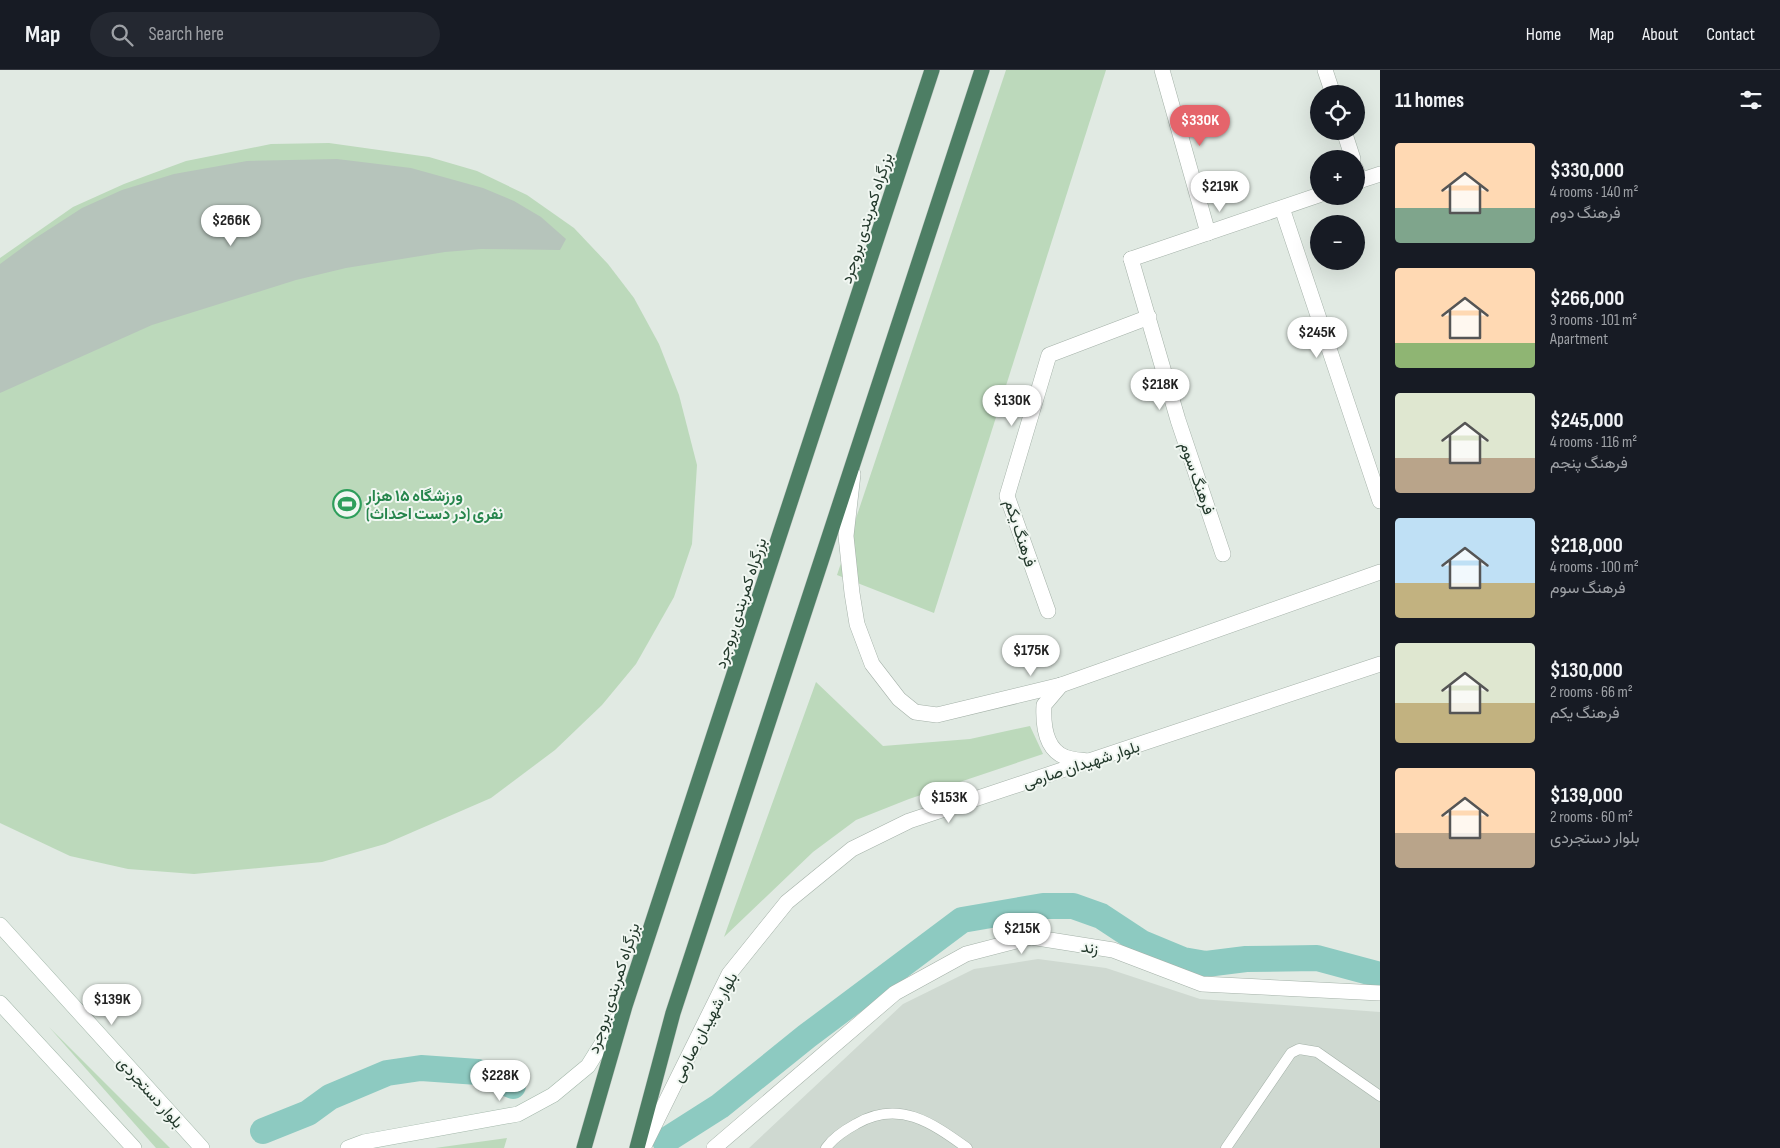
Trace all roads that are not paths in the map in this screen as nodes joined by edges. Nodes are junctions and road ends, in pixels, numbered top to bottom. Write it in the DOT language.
graph roads {
  1 [pos="932,70"];
  2 [pos="982,70"];
  3 [pos="1162,70"];
  4 [pos="1325,70"];
  5 [pos="1329,85"];
  6 [pos="1380,174"];
  7 [pos="1365,176"];
  8 [pos="1310,198"];
  9 [pos="1282,208"];
  10 [pos="1208,233"];
  11 [pos="1149,317"];
  12 [pos="854,462"];
  13 [pos="1380,501"];
  14 [pos="1223,554"];
  15 [pos="1380,572"];
  16 [pos="1048,611"];
  17 [pos="1380,664"];
  18 [pos="1061,686"];
  19 [pos="1089,761"];
  20 [pos="0,925"];
  21 [pos="1380,993"];
  22 [pos="0,1003"];
  23 [pos="625,1006"];
  24 [pos="1380,1096"];
  25 [pos="122,1141"];
  26 [pos="134,1148"];
  27 [pos="202,1148"];
  28 [pos="348,1148"];
  29 [pos="584,1148"];
  30 [pos="637,1148"];
  31 [pos="643,1148"];
  32 [pos="714,1148"];
  33 [pos="826,1148"];
  34 [pos="968,1148"];
  35 [pos="1226,1148"];
  1 -- 23 [label="highway, بزرگراه کمربندی بروجرد"];
  2 -- 12 [label="highway"];
  3 -- 10 [label="street"];
  4 -- 5 [label="street"];
  6 -- 7 [label="street"];
  8 -- 9 [label="street"];
  9 -- 10 [label="street"];
  9 -- 13 [label="street"];
  10 -- 11 [label="street, فرهنگ سوم"];
  11 -- 14 [label="street, فرهنگ سوم"];
  11 -- 16 [label="street, فرهنگ یکم"];
  12 -- 18 [label="street"];
  12 -- 30 [label="highway"];
  15 -- 18 [label="street"];
  17 -- 19 [label="street, بلوار شهیدان صارمی"];
  18 -- 19 [label="street"];
  19 -- 31 [label="street, بلوار شهیدان صارمی"];
  20 -- 27 [label="street, بلوار دستجردی"];
  21 -- 32 [label="street, زند"];
  22 -- 25 [label="street"];
  23 -- 28 [label="street"];
  23 -- 29 [label="highway, بزرگراه کمربندی بروجرد"];
  24 -- 35 [label="lane"];
  25 -- 26 [label="street"];
  33 -- 34 [label="lane"];
}
